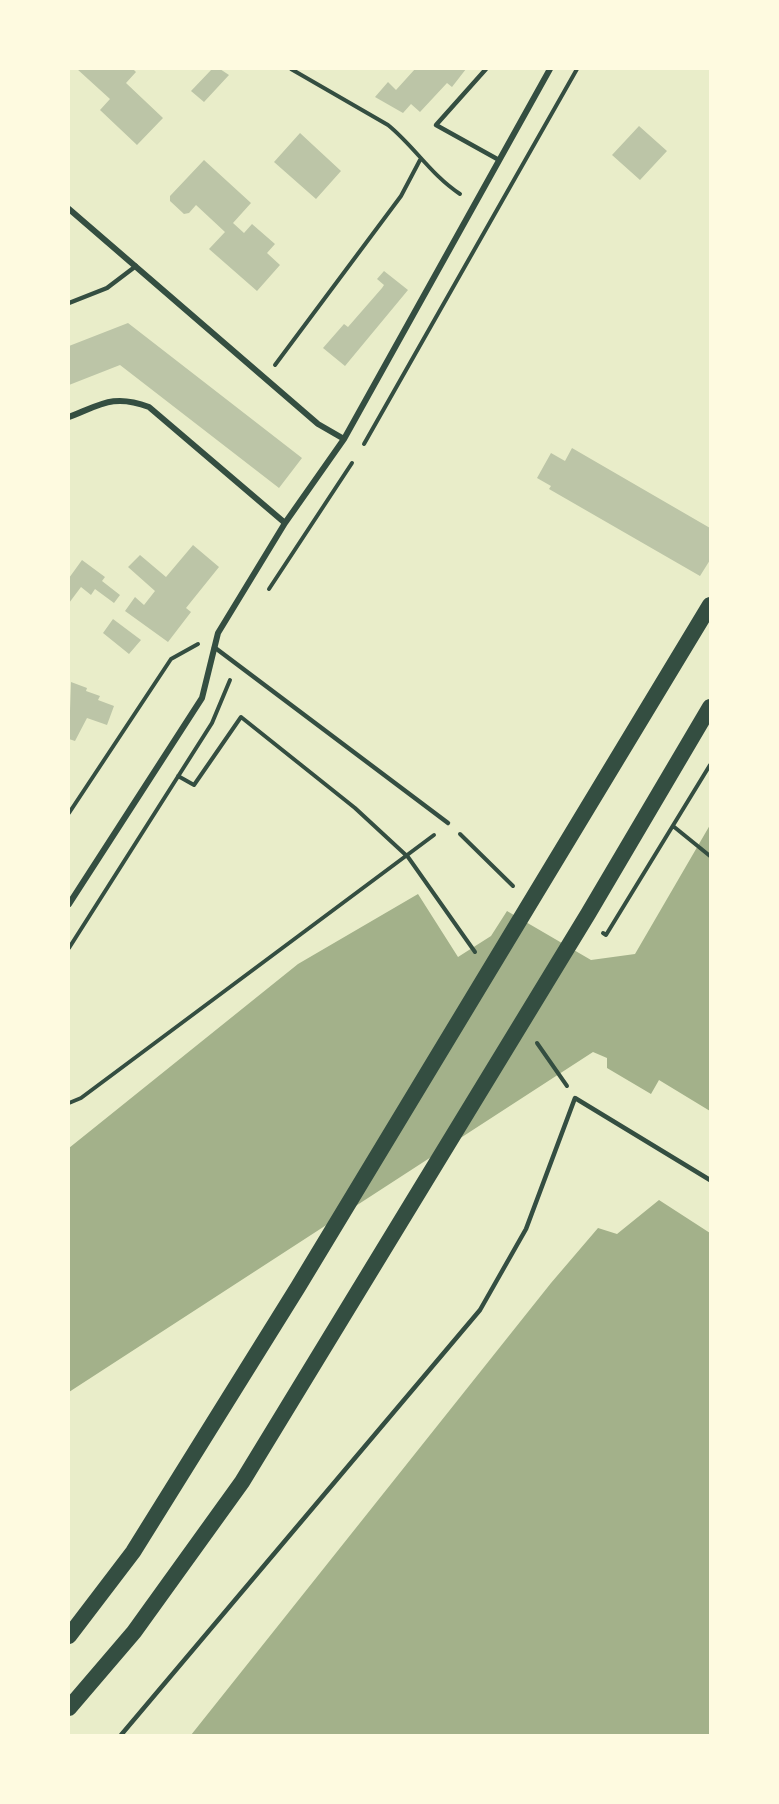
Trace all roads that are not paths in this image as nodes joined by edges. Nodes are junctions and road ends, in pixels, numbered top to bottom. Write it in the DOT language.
graph roads {
  1 [pos="486,69"];
  2 [pos="550,69"];
  3 [pos="499,160"];
  4 [pos="69,209"];
  5 [pos="136,266"];
  6 [pos="69,303"];
  7 [pos="69,417"];
  8 [pos="344,439"];
  9 [pos="285,523"];
  10 [pos="710,605"];
  11 [pos="214,647"];
  12 [pos="710,707"];
  13 [pos="448,823"];
  14 [pos="69,904"];
  15 [pos="710,1180"];
  16 [pos="69,1635"];
  17 [pos="69,1708"];
  18 [pos="121,1735"];
  1 -- 3 [label="lane"];
  2 -- 3 [label="street"];
  3 -- 8 [label="street"];
  4 -- 5 [label="street"];
  5 -- 6 [label="lane"];
  5 -- 8 [label="street"];
  7 -- 9 [label="street"];
  8 -- 9 [label="street"];
  9 -- 11 [label="street"];
  10 -- 16 [label="highway"];
  11 -- 13 [label="lane"];
  11 -- 14 [label="street"];
  12 -- 17 [label="highway"];
  15 -- 18 [label="lane"];
}
